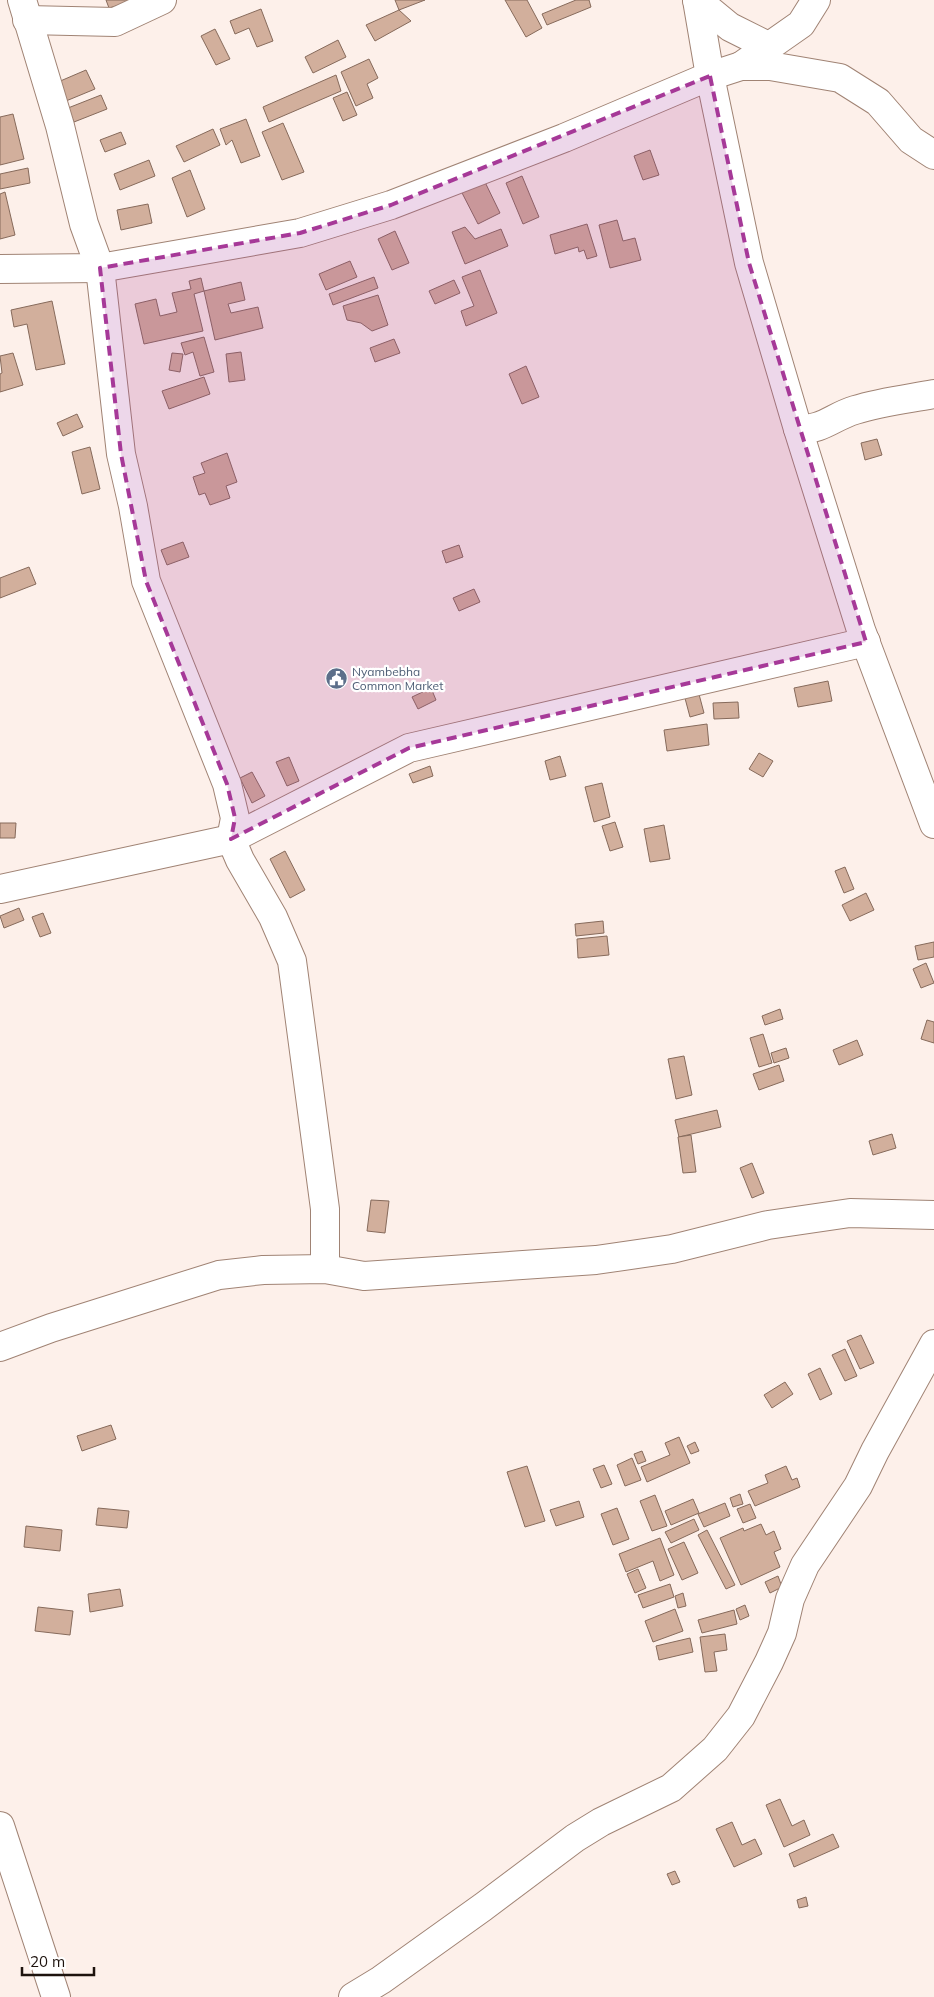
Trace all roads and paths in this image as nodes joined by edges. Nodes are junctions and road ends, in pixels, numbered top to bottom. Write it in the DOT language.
graph roads {
  1 [pos="162,0"];
  2 [pos="697,0"];
  3 [pos="816,0"];
  4 [pos="24,10"];
  5 [pos="768,46"];
  6 [pos="740,66"];
  7 [pos="710,76"];
  8 [pos="923,139"];
  9 [pos="934,155"];
  10 [pos="100,268"];
  11 [pos="0,269"];
  12 [pos="934,394"];
  13 [pos="798,429"];
  14 [pos="866,642"];
  15 [pos="934,824"];
  16 [pos="231,839"];
  17 [pos="0,889"];
  18 [pos="934,1215"];
  19 [pos="326,1269"];
  20 [pos="934,1344"];
  21 [pos="0,1347"];
  22 [pos="0,1826"];
  23 [pos="56,1997"];
  24 [pos="353,1997"];
  1 -- 4 [label="street"];
  2 -- 5 [label="street"];
  2 -- 7 [label="street"];
  3 -- 5 [label="street"];
  4 -- 10 [label="street"];
  5 -- 6 [label="street"];
  6 -- 7 [label="street"];
  6 -- 8 [label="street"];
  7 -- 10 [label="street"];
  7 -- 13 [label="street"];
  8 -- 9 [label="street"];
  10 -- 11 [label="street"];
  10 -- 16 [label="street"];
  12 -- 13 [label="street"];
  13 -- 14 [label="street"];
  14 -- 15 [label="street"];
  14 -- 16 [label="street"];
  16 -- 17 [label="street"];
  16 -- 19 [label="street"];
  18 -- 19 [label="street"];
  19 -- 21 [label="street"];
  20 -- 24 [label="street"];
  22 -- 23 [label="street"];
}
